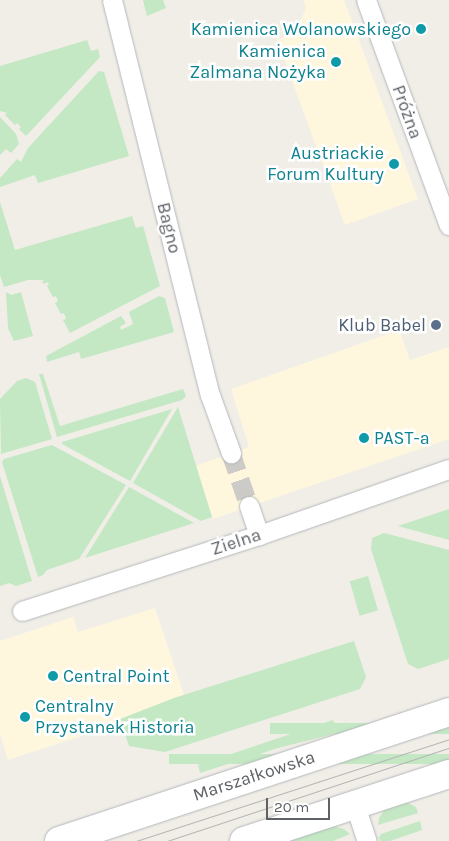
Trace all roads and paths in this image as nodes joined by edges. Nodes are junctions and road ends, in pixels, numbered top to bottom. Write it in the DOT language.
graph roads {
  1 [pos="112,0"];
  2 [pos="366,0"];
  3 [pos="449,225"];
  4 [pos="231,453"];
  5 [pos="449,470"];
  6 [pos="249,506"];
  7 [pos="259,535"];
  8 [pos="22,611"];
  9 [pos="449,712"];
  10 [pos="449,774"];
  11 [pos="355,805"];
  12 [pos="58,841"];
  13 [pos="244,841"];
  14 [pos="367,841"];
  1 -- 4 [label="street, Bagno"];
  2 -- 3 [label="street, Próżna"];
  5 -- 7 [label="street, Zielna"];
  6 -- 7 [label="street"];
  7 -- 8 [label="street, Zielna"];
  9 -- 12 [label="main road, Marszałkowska"];
  10 -- 11 [label="main road"];
  11 -- 13 [label="main road"];
  11 -- 14 [label="street"];
}
